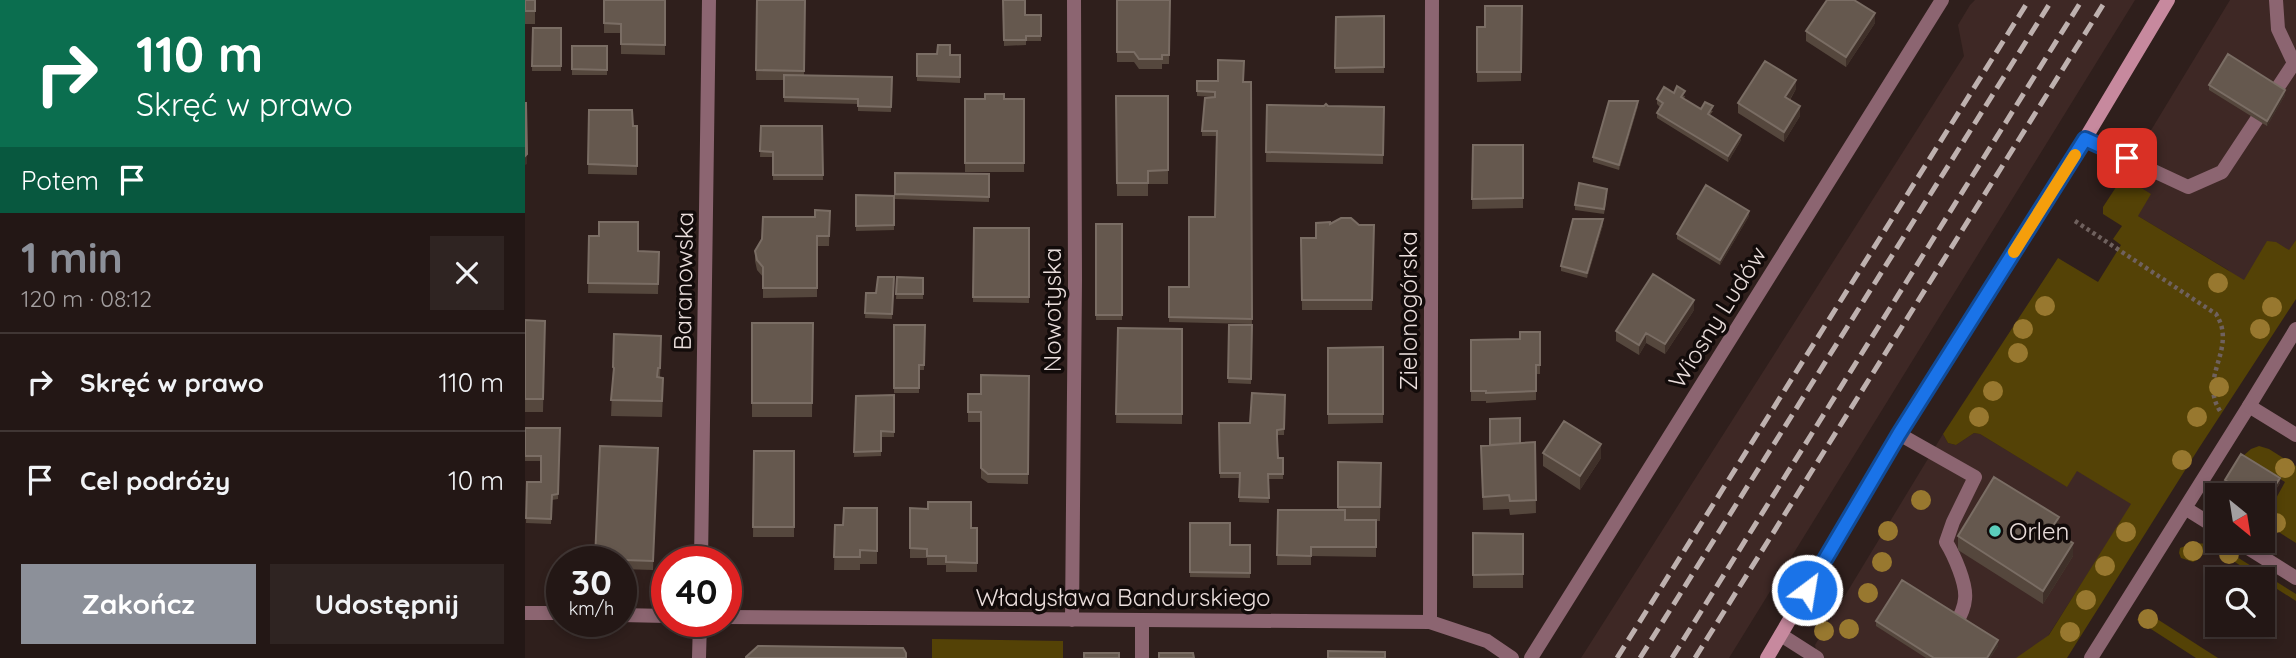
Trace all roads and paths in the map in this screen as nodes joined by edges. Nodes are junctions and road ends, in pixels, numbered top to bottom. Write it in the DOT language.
graph roads {
  1 [pos="709,0"];
  2 [pos="1075,0"];
  3 [pos="1431,0"];
  4 [pos="1942,0"];
  5 [pos="2168,0"];
  6 [pos="2276,0"];
  7 [pos="2085,139"];
  8 [pos="2075,221"];
  9 [pos="2296,329"];
  10 [pos="2249,406"];
  11 [pos="2223,415"];
  12 [pos="1899,434"];
  13 [pos="2296,435"];
  14 [pos="2185,508"];
  15 [pos="2205,520"];
  16 [pos="701,546"];
  17 [pos="2256,553"];
  18 [pos="2296,578"];
  19 [pos="525,613"];
  20 [pos="546,614"];
  21 [pos="742,617"];
  22 [pos="1072,620"];
  23 [pos="1142,620"];
  24 [pos="1430,622"];
  25 [pos="1781,635"];
  26 [pos="700,637"];
  27 [pos="699,658"];
  28 [pos="1142,658"];
  29 [pos="1512,658"];
  30 [pos="1531,658"];
  31 [pos="1767,658"];
  32 [pos="1817,658"];
  33 [pos="1933,658"];
  34 [pos="2091,658"];
  1 -- 16 [label="street, Baranowska"];
  2 -- 22 [label="street, Nowotyska"];
  3 -- 24 [label="street, Zielonogórska"];
  4 -- 30 [label="street, Wiosny Ludów"];
  5 -- 7 [label="street"];
  6 -- 7 [label="street"];
  7 -- 12 [label="street"];
  8 -- 11 [label="path"];
  9 -- 10 [label="street"];
  10 -- 13 [label="street"];
  10 -- 14 [label="street"];
  12 -- 25 [label="street"];
  12 -- 33 [label="street"];
  14 -- 15 [label="street"];
  14 -- 34 [label="street"];
  17 -- 18 [label="street"];
  19 -- 20 [label="street"];
  21 -- 22 [label="street, Władysława Bandurskiego"];
  22 -- 23 [label="street, Władysława Bandurskiego"];
  23 -- 24 [label="street, Władysława Bandurskiego"];
  23 -- 28 [label="street"];
  24 -- 29 [label="street, Władysława Bandurskiego"];
  25 -- 31 [label="street"];
  25 -- 32 [label="street"];
  26 -- 27 [label="street"];
}
